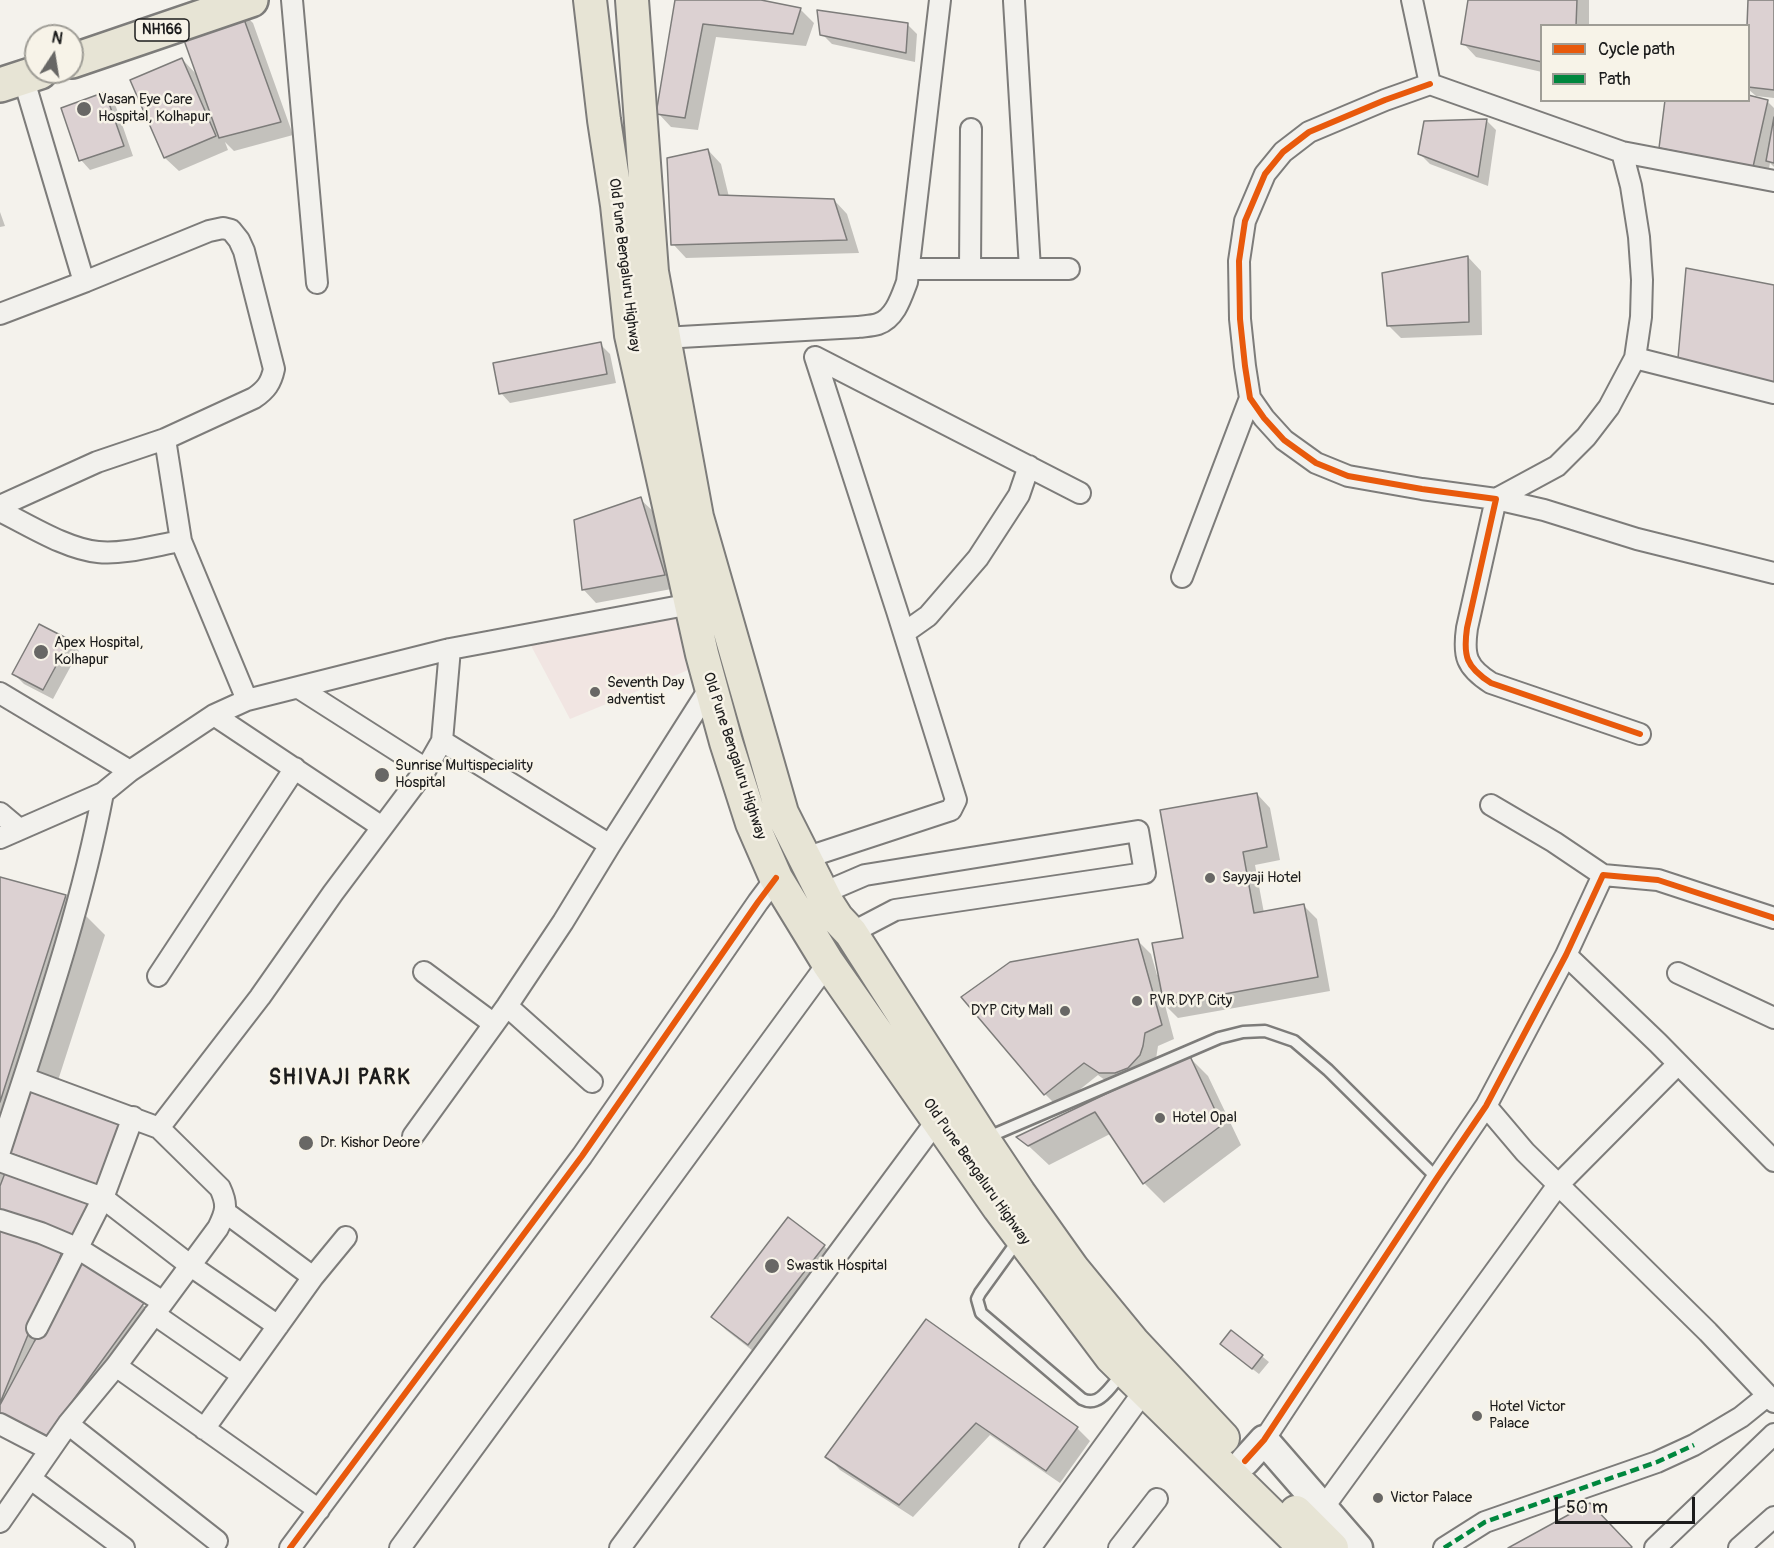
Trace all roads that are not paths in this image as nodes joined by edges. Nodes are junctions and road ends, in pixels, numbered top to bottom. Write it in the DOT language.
graph roads {
  1 [pos="205,0"];
  2 [pos="251,0"];
  3 [pos="292,0"];
  4 [pos="590,0"];
  5 [pos="633,0"];
  6 [pos="940,0"];
  7 [pos="1412,0"];
  8 [pos="1014,1"];
  9 [pos="84,41"];
  10 [pos="84,57"];
  11 [pos="20,72"];
  12 [pos="1430,84"];
  13 [pos="971,129"];
  14 [pos="1622,152"];
  15 [pos="1774,181"];
  16 [pos="909,269"];
  17 [pos="970,269"];
  18 [pos="1030,269"];
  19 [pos="1069,269"];
  20 [pos="84,282"];
  21 [pos="316,283"];
  22 [pos="0,314"];
  23 [pos="663,338"];
  24 [pos="1635,358"];
  25 [pos="1774,393"];
  26 [pos="1250,398"];
  27 [pos="165,439"];
  28 [pos="1029,466"];
  29 [pos="1080,493"];
  30 [pos="1496,499"];
  31 [pos="0,506"];
  32 [pos="0,511"];
  33 [pos="181,542"];
  34 [pos="1774,573"];
  35 [pos="1182,577"];
  36 [pos="705,601"];
  37 [pos="904,633"];
  38 [pos="450,649"];
  39 [pos="711,686"];
  40 [pos="299,688"];
  41 [pos="0,693"];
  42 [pos="247,700"];
  43 [pos="214,715"];
  44 [pos="1640,734"];
  45 [pos="442,741"];
  46 [pos="295,768"];
  47 [pos="426,769"];
  48 [pos="130,771"];
  49 [pos="102,793"];
  50 [pos="1491,805"];
  51 [pos="0,813"];
  52 [pos="382,826"];
  53 [pos="19,829"];
  54 [pos="0,838"];
  55 [pos="610,845"];
  56 [pos="805,858"];
  57 [pos="1603,875"];
  58 [pos="776,878"];
  59 [pos="823,893"];
  60 [pos="1774,918"];
  61 [pos="851,933"];
  62 [pos="1566,955"];
  63 [pos="828,963"];
  64 [pos="424,972"];
  65 [pos="1678,973"];
  66 [pos="158,976"];
  67 [pos="507,1006"];
  68 [pos="1774,1018"];
  69 [pos="494,1024"];
  70 [pos="1678,1064"];
  71 [pos="24,1078"];
  72 [pos="592,1082"];
  73 [pos="1486,1106"];
  74 [pos="133,1118"];
  75 [pos="938,1119"];
  76 [pos="159,1128"];
  77 [pos="413,1136"];
  78 [pos="983,1139"];
  79 [pos="0,1151"];
  80 [pos="0,1161"];
  81 [pos="1774,1161"];
  82 [pos="1437,1178"];
  83 [pos="1558,1185"];
  84 [pos="103,1198"];
  85 [pos="225,1212"];
  86 [pos="0,1220"];
  87 [pos="346,1237"];
  88 [pos="1021,1237"];
  89 [pos="77,1248"];
  90 [pos="191,1266"];
  91 [pos="313,1277"];
  92 [pos="159,1308"];
  93 [pos="278,1326"];
  94 [pos="37,1328"];
  95 [pos="116,1366"];
  96 [pos="242,1376"];
  97 [pos="1143,1377"];
  98 [pos="1771,1399"];
  99 [pos="0,1424"];
  100 [pos="68,1424"];
  101 [pos="204,1429"];
  102 [pos="1774,1434"];
  103 [pos="50,1450"];
  104 [pos="1249,1461"];
  105 [pos="31,1479"];
  106 [pos="1157,1499"];
  107 [pos="1323,1508"];
  108 [pos="320,1510"];
  109 [pos="1774,1517"];
  110 [pos="0,1522"];
  111 [pos="217,1540"];
  112 [pos="124,1548"];
  113 [pos="290,1548"];
  114 [pos="400,1548"];
  115 [pos="620,1548"];
  116 [pos="1030,1548"];
  117 [pos="1119,1548"];
  118 [pos="1287,1548"];
  119 [pos="1305,1548"];
  120 [pos="1332,1548"];
  121 [pos="1358,1548"];
  122 [pos="1444,1548"];
  123 [pos="1655,1548"];
  124 [pos="1739,1548"];
  1 -- 9 [label="highway, NH166"];
  2 -- 10 [label="highway, NH166"];
  3 -- 21 [label="street"];
  4 -- 36 [label="main road, Old Pune Bengaluru Highway"];
  5 -- 23 [label="main road, Old Pune Bengaluru Highway"];
  6 -- 16 [label="street"];
  7 -- 12 [label="street"];
  8 -- 18 [label="street"];
  11 -- 20 [label="street"];
  12 -- 14 [label="street"];
  12 -- 26 [label="street"];
  13 -- 17 [label="street"];
  14 -- 15 [label="street"];
  14 -- 24 [label="street"];
  16 -- 17 [label="street"];
  16 -- 23 [label="street"];
  17 -- 18 [label="street"];
  18 -- 19 [label="street"];
  20 -- 22 [label="street"];
  20 -- 27 [label="street"];
  23 -- 36 [label="main road, Old Pune Bengaluru Highway"];
  24 -- 25 [label="street"];
  24 -- 30 [label="street"];
  26 -- 30 [label="street"];
  26 -- 35 [label="street"];
  27 -- 31 [label="street"];
  27 -- 33 [label="street"];
  28 -- 29 [label="street"];
  28 -- 37 [label="street"];
  28 -- 37 [label="street"];
  30 -- 34 [label="street"];
  30 -- 44 [label="street"];
  32 -- 33 [label="street"];
  33 -- 42 [label="street"];
  36 -- 38 [label="street"];
  36 -- 39 [label="main road, Old Pune Bengaluru Highway"];
  36 -- 56 [label="main road, Old Pune Bengaluru Highway"];
  37 -- 56 [label="street"];
  38 -- 40 [label="street"];
  38 -- 45 [label="street"];
  39 -- 55 [label="street"];
  39 -- 58 [label="main road, Old Pune Bengaluru Highway"];
  40 -- 42 [label="street"];
  40 -- 47 [label="street"];
  41 -- 48 [label="street"];
  42 -- 43 [label="street"];
  43 -- 46 [label="street"];
  43 -- 48 [label="street"];
  45 -- 47 [label="street"];
  45 -- 55 [label="street"];
  46 -- 52 [label="street"];
  46 -- 66 [label="street"];
  47 -- 52 [label="street"];
  48 -- 49 [label="street"];
  49 -- 53 [label="street"];
  49 -- 71 [label="street"];
  50 -- 57 [label="street"];
  51 -- 53 [label="street"];
  52 -- 76 [label="street"];
  53 -- 54 [label="street"];
  55 -- 67 [label="street"];
  56 -- 59 [label="main road, Old Pune Bengaluru Highway"];
  57 -- 60 [label="street"];
  57 -- 62 [label="street"];
  58 -- 63 [label="main road, Old Pune Bengaluru Highway"];
  58 -- 108 [label="street"];
  59 -- 61 [label="main road, Old Pune Bengaluru Highway"];
  59 -- 61 [label="street"];
  61 -- 78 [label="main road, Old Pune Bengaluru Highway"];
  62 -- 70 [label="street"];
  62 -- 73 [label="street"];
  63 -- 75 [label="main road, Old Pune Bengaluru Highway"];
  63 -- 114 [label="street"];
  64 -- 69 [label="street"];
  65 -- 68 [label="street"];
  67 -- 69 [label="street"];
  67 -- 72 [label="street"];
  69 -- 77 [label="street"];
  70 -- 81 [label="street"];
  70 -- 83 [label="street"];
  71 -- 74 [label="street"];
  71 -- 79 [label="street"];
  73 -- 82 [label="street"];
  73 -- 83 [label="street"];
  74 -- 76 [label="street"];
  74 -- 84 [label="street"];
  75 -- 88 [label="main road, Old Pune Bengaluru Highway"];
  75 -- 115 [label="street"];
  76 -- 85 [label="street"];
  78 -- 82 [label="lane"];
  78 -- 97 [label="main road, Old Pune Bengaluru Highway"];
  80 -- 84 [label="street"];
  82 -- 104 [label="street"];
  83 -- 98 [label="street"];
  83 -- 107 [label="street"];
  84 -- 89 [label="street"];
  84 -- 90 [label="street"];
  85 -- 90 [label="street"];
  85 -- 91 [label="street"];
  86 -- 89 [label="street"];
  87 -- 91 [label="street"];
  88 -- 97 [label="main road, Old Pune Bengaluru Highway"];
  88 -- 97 [label="lane"];
  89 -- 92 [label="street"];
  89 -- 94 [label="street"];
  90 -- 92 [label="street"];
  90 -- 93 [label="street"];
  91 -- 93 [label="street"];
  92 -- 95 [label="street"];
  92 -- 96 [label="street"];
  93 -- 96 [label="street"];
  95 -- 100 [label="street"];
  95 -- 101 [label="street"];
  96 -- 101 [label="street"];
  97 -- 104 [label="main road, Old Pune Bengaluru Highway"];
  97 -- 116 [label="street"];
  98 -- 122 [label="street"];
  99 -- 103 [label="street"];
  100 -- 103 [label="street"];
  100 -- 111 [label="street"];
  101 -- 108 [label="street"];
  102 -- 123 [label="street"];
  103 -- 105 [label="street"];
  104 -- 107 [label="street"];
  104 -- 118 [label="street"];
  104 -- 119 [label="main road, Old Pune Bengaluru Highway"];
  104 -- 120 [label="main road, Old Pune Bengaluru Highway"];
  105 -- 110 [label="street"];
  105 -- 112 [label="street"];
  106 -- 117 [label="street"];
  107 -- 121 [label="street"];
  108 -- 113 [label="street"];
  109 -- 124 [label="street"];
}
